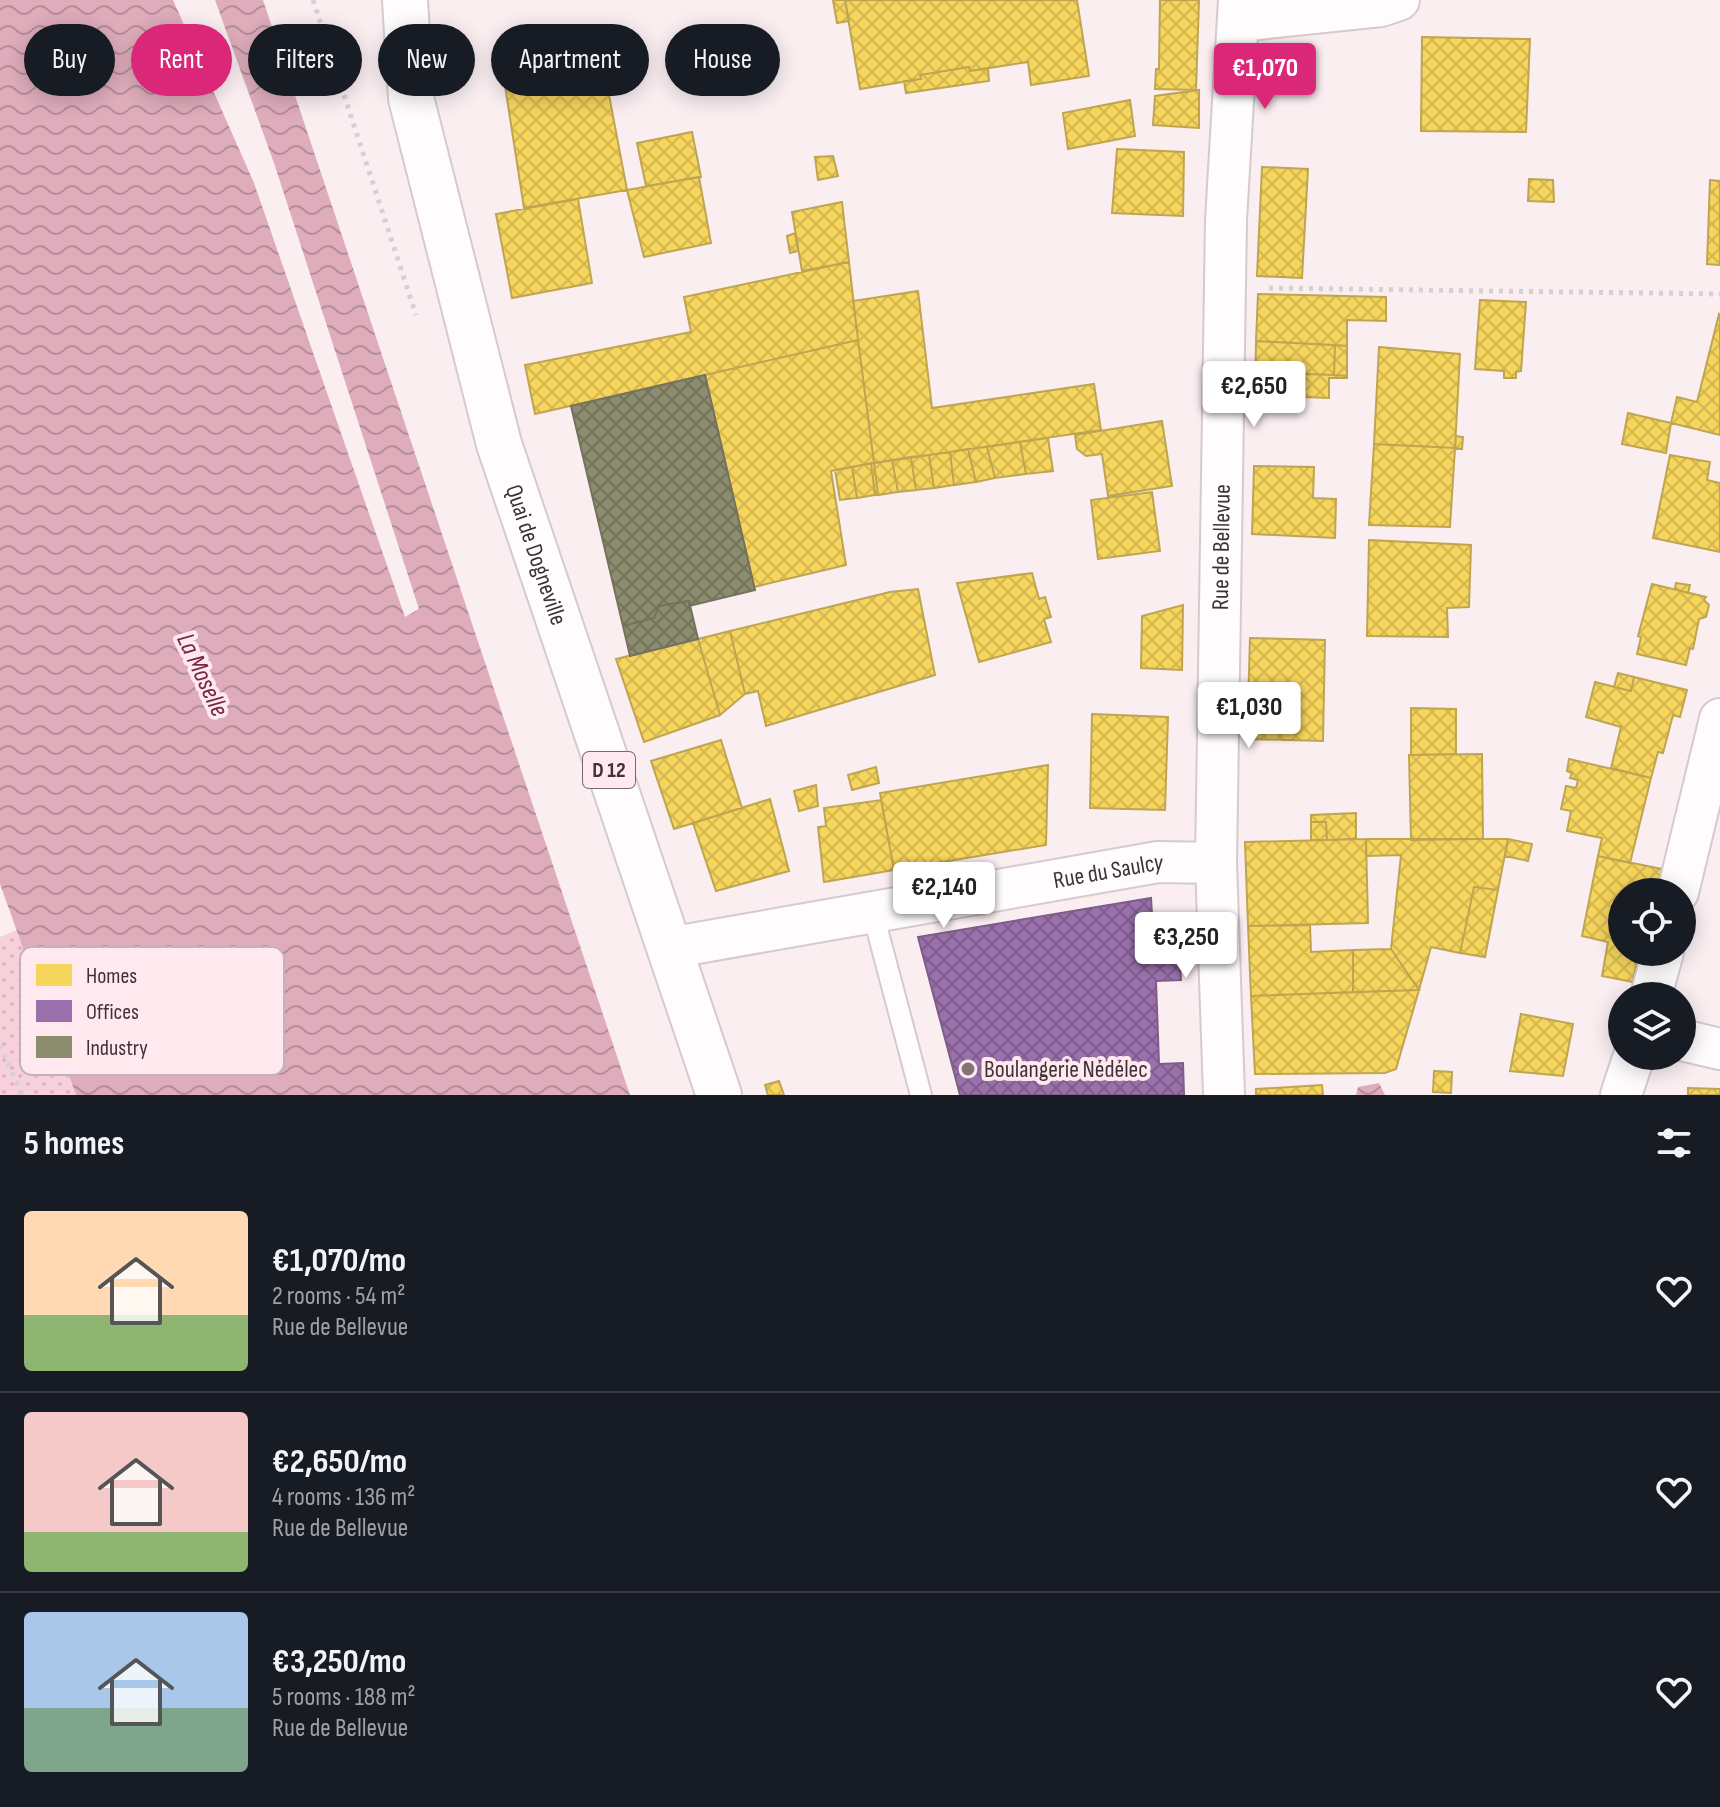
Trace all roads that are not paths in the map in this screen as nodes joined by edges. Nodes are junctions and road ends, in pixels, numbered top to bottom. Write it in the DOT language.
graph roads {
  1 [pos="405,0"];
  2 [pos="1399,0"];
  3 [pos="1239,10"];
  4 [pos="1720,719"];
  5 [pos="1216,863"];
  6 [pos="1681,878"];
  7 [pos="872,910"];
  8 [pos="669,948"];
  9 [pos="1696,1043"];
  10 [pos="1720,1049"];
  11 [pos="1629,1070"];
  12 [pos="719,1095"];
  13 [pos="921,1095"];
  14 [pos="1224,1095"];
  15 [pos="1621,1095"];
  1 -- 8 [label="main road, Quai de Dogneville / D 12"];
  2 -- 3 [label="street"];
  3 -- 5 [label="street, Rue de Bellevue"];
  4 -- 6 [label="street"];
  5 -- 7 [label="street, Rue du Saulcy"];
  5 -- 14 [label="street, Rue de Bellevue"];
  7 -- 8 [label="street, Rue du Saulcy"];
  7 -- 13 [label="lane"];
  8 -- 12 [label="main road, Quai de Dogneville / D 12"];
  9 -- 10 [label="street"];
  11 -- 15 [label="street"];
}
